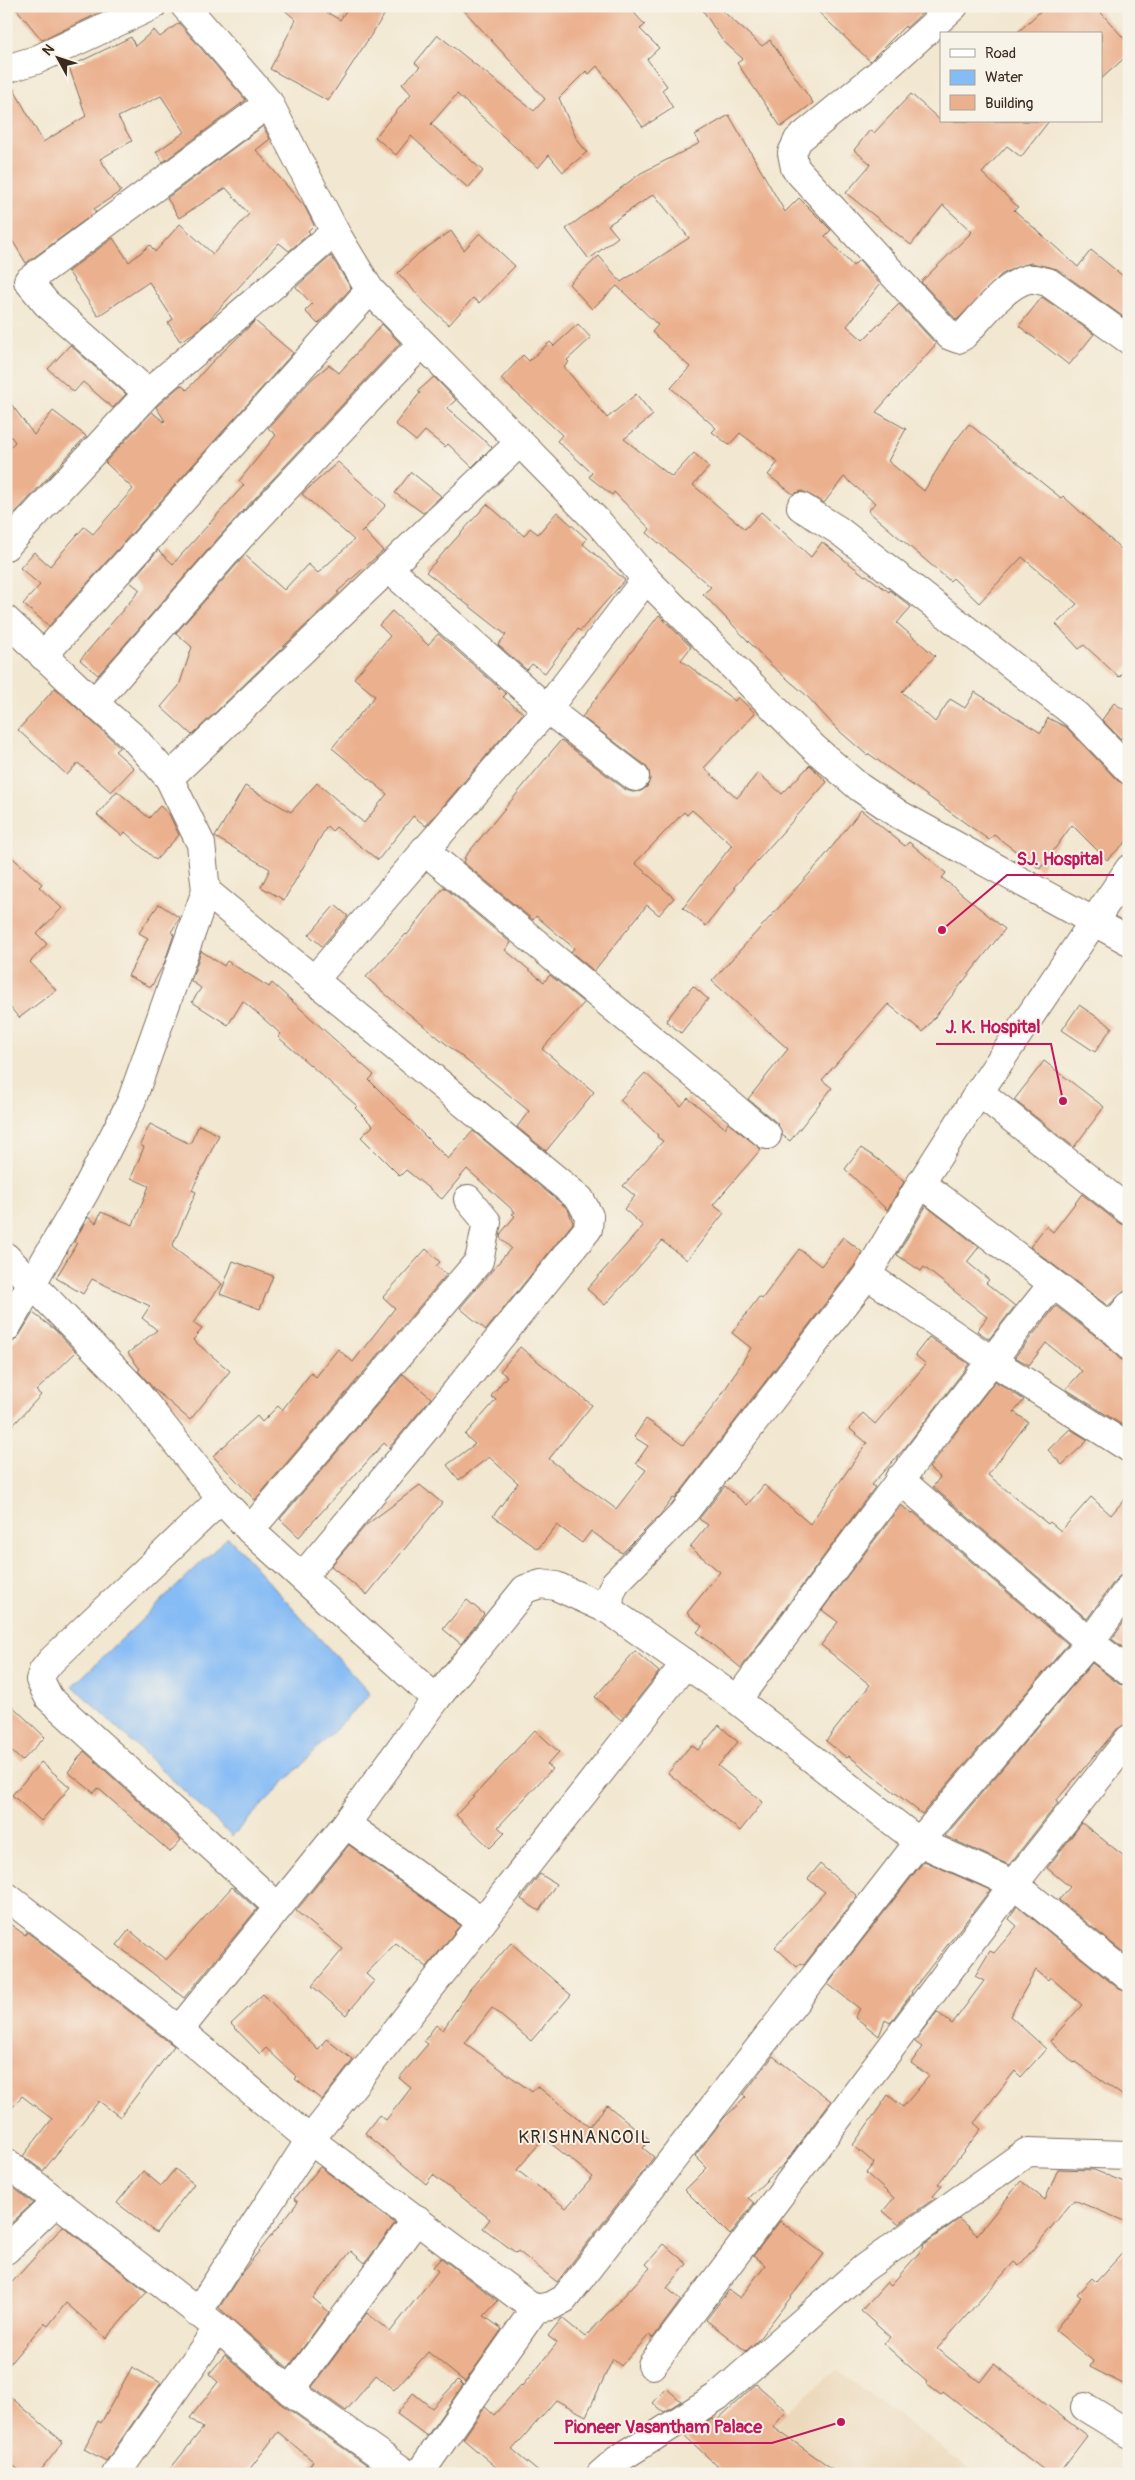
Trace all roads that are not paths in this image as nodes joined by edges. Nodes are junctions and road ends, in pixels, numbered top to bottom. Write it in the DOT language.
graph roads {
  1 [pos="152,6"];
  2 [pos="185,6"];
  3 [pos="954,6"];
  4 [pos="6,70"];
  5 [pos="269,104"];
  6 [pos="335,232"];
  7 [pos="370,290"];
  8 [pos="1129,340"];
  9 [pos="421,344"];
  10 [pos="148,393"];
  11 [pos="519,443"];
  12 [pos="801,507"];
  13 [pos="6,546"];
  14 [pos="388,568"];
  15 [pos="646,579"];
  16 [pos="6,620"];
  17 [pos="42,656"];
  18 [pos="94,703"];
  19 [pos="547,709"];
  20 [pos="1129,770"];
  21 [pos="635,777"];
  22 [pos="169,778"];
  23 [pos="424,850"];
  24 [pos="1129,869"];
  25 [pos="206,891"];
  26 [pos="1095,920"];
  27 [pos="1129,941"];
  28 [pos="314,980"];
  29 [pos="979,1092"];
  30 [pos="768,1135"];
  31 [pos="922,1183"];
  32 [pos="468,1199"];
  33 [pos="1129,1211"];
  34 [pos="6,1256"];
  35 [pos="867,1275"];
  36 [pos="31,1283"];
  37 [pos="1053,1284"];
  38 [pos="1129,1306"];
  39 [pos="6,1328"];
  40 [pos="1120,1337"];
  41 [pos="991,1360"];
  42 [pos="1129,1448"];
  43 [pos="899,1479"];
  44 [pos="221,1499"];
  45 [pos="250,1530"];
  46 [pos="303,1576"];
  47 [pos="1129,1588"];
  48 [pos="609,1610"];
  49 [pos="1090,1642"];
  50 [pos="686,1663"];
  51 [pos="1129,1672"];
  52 [pos="436,1700"];
  53 [pos="737,1700"];
  54 [pos="1129,1739"];
  55 [pos="346,1824"];
  56 [pos="919,1842"];
  57 [pos="1014,1884"];
  58 [pos="6,1896"];
  59 [pos="278,1906"];
  60 [pos="482,1922"];
  61 [pos="1129,1976"];
  62 [pos="179,2030"];
  63 [pos="310,2140"];
  64 [pos="1129,2154"];
  65 [pos="6,2162"];
  66 [pos="56,2202"];
  67 [pos="417,2219"];
  68 [pos="6,2250"];
  69 [pos="535,2309"];
  70 [pos="207,2320"];
  71 [pos="652,2365"];
  72 [pos="290,2391"];
  73 [pos="1085,2407"];
  74 [pos="1129,2434"];
  75 [pos="116,2474"];
  76 [pos="407,2474"];
  77 [pos="419,2474"];
  78 [pos="601,2474"];
  1 -- 4 [label="street"];
  2 -- 5 [label="street"];
  3 -- 8 [label="street"];
  5 -- 6 [label="street"];
  5 -- 10 [label="street"];
  6 -- 7 [label="street"];
  6 -- 10 [label="street"];
  7 -- 9 [label="street"];
  7 -- 17 [label="street"];
  9 -- 11 [label="street"];
  9 -- 18 [label="street"];
  10 -- 13 [label="street"];
  11 -- 14 [label="street"];
  11 -- 15 [label="street"];
  12 -- 20 [label="street"];
  14 -- 19 [label="street"];
  14 -- 22 [label="street"];
  15 -- 19 [label="street"];
  15 -- 26 [label="street"];
  16 -- 17 [label="street"];
  17 -- 18 [label="street"];
  18 -- 22 [label="street"];
  19 -- 21 [label="street"];
  19 -- 23 [label="street"];
  22 -- 25 [label="street"];
  23 -- 28 [label="street"];
  23 -- 30 [label="street"];
  24 -- 26 [label="street"];
  25 -- 28 [label="street"];
  25 -- 36 [label="street"];
  26 -- 27 [label="street"];
  26 -- 29 [label="street"];
  28 -- 46 [label="street"];
  29 -- 31 [label="street"];
  29 -- 33 [label="street"];
  31 -- 35 [label="street"];
  31 -- 37 [label="street"];
  32 -- 45 [label="street"];
  34 -- 36 [label="street"];
  35 -- 41 [label="street"];
  35 -- 48 [label="street"];
  36 -- 39 [label="street"];
  36 -- 44 [label="street"];
  37 -- 40 [label="street"];
  37 -- 41 [label="street"];
  38 -- 40 [label="street"];
  41 -- 42 [label="street"];
  41 -- 43 [label="street"];
  43 -- 49 [label="street"];
  43 -- 53 [label="street"];
  44 -- 45 [label="street"];
  44 -- 59 [label="street"];
  45 -- 46 [label="street"];
  46 -- 52 [label="street"];
  47 -- 49 [label="street"];
  48 -- 50 [label="street"];
  48 -- 52 [label="street"];
  49 -- 51 [label="street"];
  49 -- 56 [label="street"];
  50 -- 53 [label="street"];
  50 -- 60 [label="street"];
  52 -- 55 [label="street"];
  53 -- 56 [label="street"];
  54 -- 57 [label="street"];
  55 -- 59 [label="street"];
  55 -- 60 [label="street"];
  56 -- 57 [label="street"];
  56 -- 69 [label="street"];
  57 -- 61 [label="street"];
  57 -- 71 [label="street"];
  58 -- 62 [label="street"];
  59 -- 62 [label="street"];
  60 -- 63 [label="street"];
  62 -- 63 [label="street"];
  63 -- 67 [label="street"];
  63 -- 70 [label="street"];
  64 -- 78 [label="street"];
  65 -- 66 [label="street"];
  66 -- 68 [label="street"];
  66 -- 70 [label="street"];
  67 -- 69 [label="street"];
  67 -- 72 [label="street"];
  69 -- 77 [label="street"];
  70 -- 72 [label="street"];
  70 -- 75 [label="street"];
  72 -- 76 [label="street"];
  73 -- 74 [label="street"];
}
